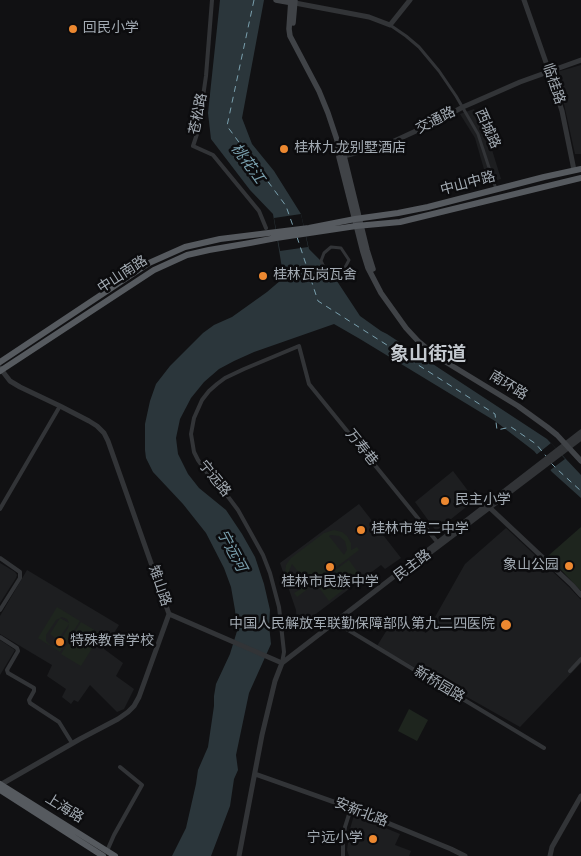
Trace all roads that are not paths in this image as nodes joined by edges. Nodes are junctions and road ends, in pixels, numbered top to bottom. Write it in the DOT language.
graph roads {
  1 [pos="212,0"];
  2 [pos="276,0"];
  3 [pos="410,0"];
  4 [pos="524,0"];
  5 [pos="293,1"];
  6 [pos="390,25"];
  7 [pos="581,60"];
  8 [pos="549,71"];
  9 [pos="464,107"];
  10 [pos="337,140"];
  11 [pos="344,156"];
  12 [pos="581,169"];
  13 [pos="574,170"];
  14 [pos="581,178"];
  15 [pos="496,189"];
  16 [pos="358,223"];
  17 [pos="266,228"];
  18 [pos="276,235"];
  19 [pos="331,247"];
  20 [pos="299,346"];
  21 [pos="0,362"];
  22 [pos="1,370"];
  23 [pos="60,406"];
  24 [pos="581,432"];
  25 [pos="581,438"];
  26 [pos="567,446"];
  27 [pos="581,461"];
  28 [pos="542,465"];
  29 [pos="490,508"];
  30 [pos="0,509"];
  31 [pos="438,542"];
  32 [pos="0,558"];
  33 [pos="581,595"];
  34 [pos="0,610"];
  35 [pos="169,614"];
  36 [pos="336,623"];
  37 [pos="0,637"];
  38 [pos="581,659"];
  39 [pos="282,662"];
  40 [pos="570,671"];
  41 [pos="72,743"];
  42 [pos="544,748"];
  43 [pos="120,767"];
  44 [pos="255,774"];
  45 [pos="0,787"];
  46 [pos="581,796"];
  47 [pos="350,808"];
  48 [pos="105,853"];
  49 [pos="115,856"];
  50 [pos="239,856"];
  51 [pos="343,856"];
  52 [pos="466,856"];
  53 [pos="550,856"];
  1 -- 17 [label="street, 苍松路"];
  2 -- 5 [label="main road"];
  3 -- 6 [label="street"];
  4 -- 8 [label="street, 临桂路"];
  5 -- 6 [label="street"];
  5 -- 10 [label="main road, 南环路"];
  6 -- 9 [label="street, 西城路"];
  7 -- 8 [label="street, 交通路"];
  8 -- 9 [label="street, 交通路"];
  8 -- 13 [label="street, 临桂路"];
  9 -- 11 [label="street, 交通路"];
  9 -- 15 [label="street, 西城路"];
  10 -- 11 [label="main road, 南环路"];
  10 -- 16 [label="main road, 南环路"];
  11 -- 16 [label="main road, 南环路"];
  12 -- 13 [label="highway, 中山中路"];
  13 -- 15 [label="highway, 中山中路"];
  14 -- 16 [label="highway, 中山中路"];
  15 -- 16 [label="highway, 中山中路"];
  16 -- 18 [label="highway"];
  16 -- 26 [label="main road, 南环路"];
  18 -- 21 [label="highway, 中山南路"];
  18 -- 22 [label="highway, 中山南路"];
  19 -- 19 [label="street"];
  20 -- 31 [label="street, 万寿巷"];
  20 -- 39 [label="street, 宁远路"];
  22 -- 23 [label="street, 雉山路"];
  23 -- 30 [label="street"];
  23 -- 35 [label="street, 雉山路"];
  24 -- 26 [label="street"];
  25 -- 26 [label="street"];
  26 -- 27 [label="main road, 南环路"];
  26 -- 28 [label="street"];
  28 -- 29 [label="street, 民主路"];
  28 -- 31 [label="street, 民主路"];
  29 -- 33 [label="street"];
  29 -- 36 [label="street, 民主路"];
  31 -- 36 [label="street, 民主路"];
  32 -- 34 [label="street"];
  35 -- 39 [label="street"];
  35 -- 41 [label="street, 雉山路"];
  36 -- 39 [label="street, 民主路"];
  36 -- 42 [label="street, 新桥园路"];
  37 -- 41 [label="street"];
  38 -- 40 [label="street"];
  39 -- 44 [label="street"];
  41 -- 45 [label="street, 雉山路"];
  43 -- 48 [label="street"];
  44 -- 47 [label="street, 安新北路"];
  44 -- 50 [label="street"];
  45 -- 48 [label="highway, 上海路"];
  46 -- 53 [label="street"];
  47 -- 51 [label="street"];
  47 -- 52 [label="street, 安新北路"];
  48 -- 49 [label="highway, 上海路"];
}
